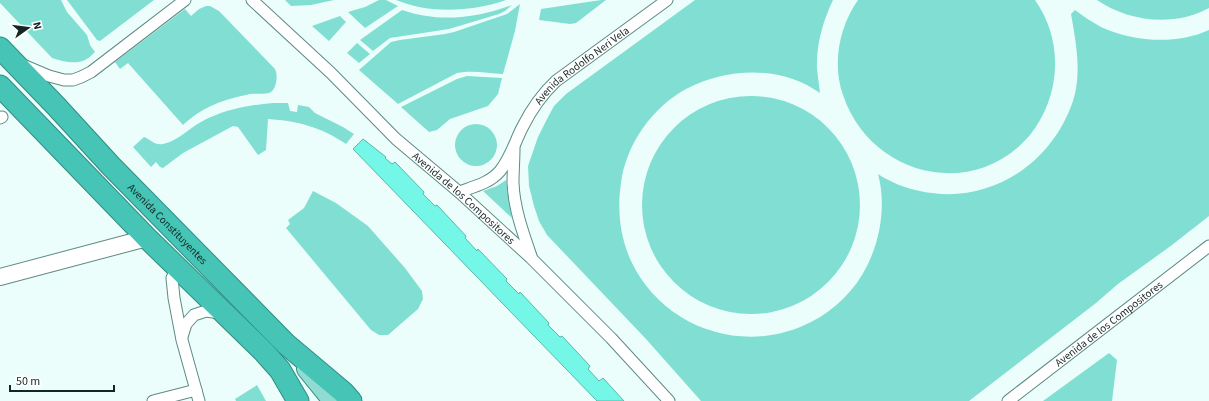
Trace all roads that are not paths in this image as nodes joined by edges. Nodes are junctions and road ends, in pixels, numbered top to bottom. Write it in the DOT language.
graph roads {
  1 [pos="185,0"];
  2 [pos="252,0"];
  3 [pos="667,0"];
  4 [pos="0,38"];
  5 [pos="5,54"];
  6 [pos="0,86"];
  7 [pos="1,113"];
  8 [pos="514,146"];
  9 [pos="61,149"];
  10 [pos="460,192"];
  11 [pos="147,238"];
  12 [pos="1209,246"];
  13 [pos="531,258"];
  14 [pos="177,267"];
  15 [pos="0,277"];
  16 [pos="227,314"];
  17 [pos="182,340"];
  18 [pos="286,344"];
  19 [pos="264,352"];
  20 [pos="280,370"];
  21 [pos="196,390"];
  22 [pos="153,401"];
  23 [pos="199,401"];
  24 [pos="289,401"];
  25 [pos="298,401"];
  26 [pos="307,401"];
  27 [pos="332,401"];
  28 [pos="351,401"];
  29 [pos="669,401"];
  30 [pos="1008,401"];
  1 -- 5 [label="street"];
  2 -- 10 [label="street, Avenida de los Compositores"];
  3 -- 8 [label="street, Avenida Rodolfo Neri Vela"];
  4 -- 5 [label="highway, Avenida Constituyentes"];
  5 -- 18 [label="highway, Avenida Constituyentes"];
  6 -- 9 [label="highway"];
  7 -- 9 [label="highway"];
  8 -- 10 [label="street, Avenida Rodolfo Neri Vela"];
  8 -- 13 [label="street, Avenida Rodolfo Neri Vela"];
  9 -- 11 [label="highway"];
  10 -- 13 [label="street, Avenida de los Compositores"];
  11 -- 14 [label="highway"];
  11 -- 15 [label="street"];
  12 -- 30 [label="street, Avenida de los Compositores"];
  13 -- 29 [label="street, Avenida de los Compositores"];
  14 -- 16 [label="highway"];
  14 -- 17 [label="street"];
  16 -- 17 [label="street"];
  16 -- 19 [label="highway"];
  17 -- 21 [label="street"];
  18 -- 27 [label="main road, Avenida Constituyentes"];
  18 -- 28 [label="highway"];
  19 -- 20 [label="highway"];
  19 -- 24 [label="highway"];
  20 -- 25 [label="highway"];
  20 -- 26 [label="main road"];
  21 -- 22 [label="street"];
  21 -- 23 [label="street"];
}
